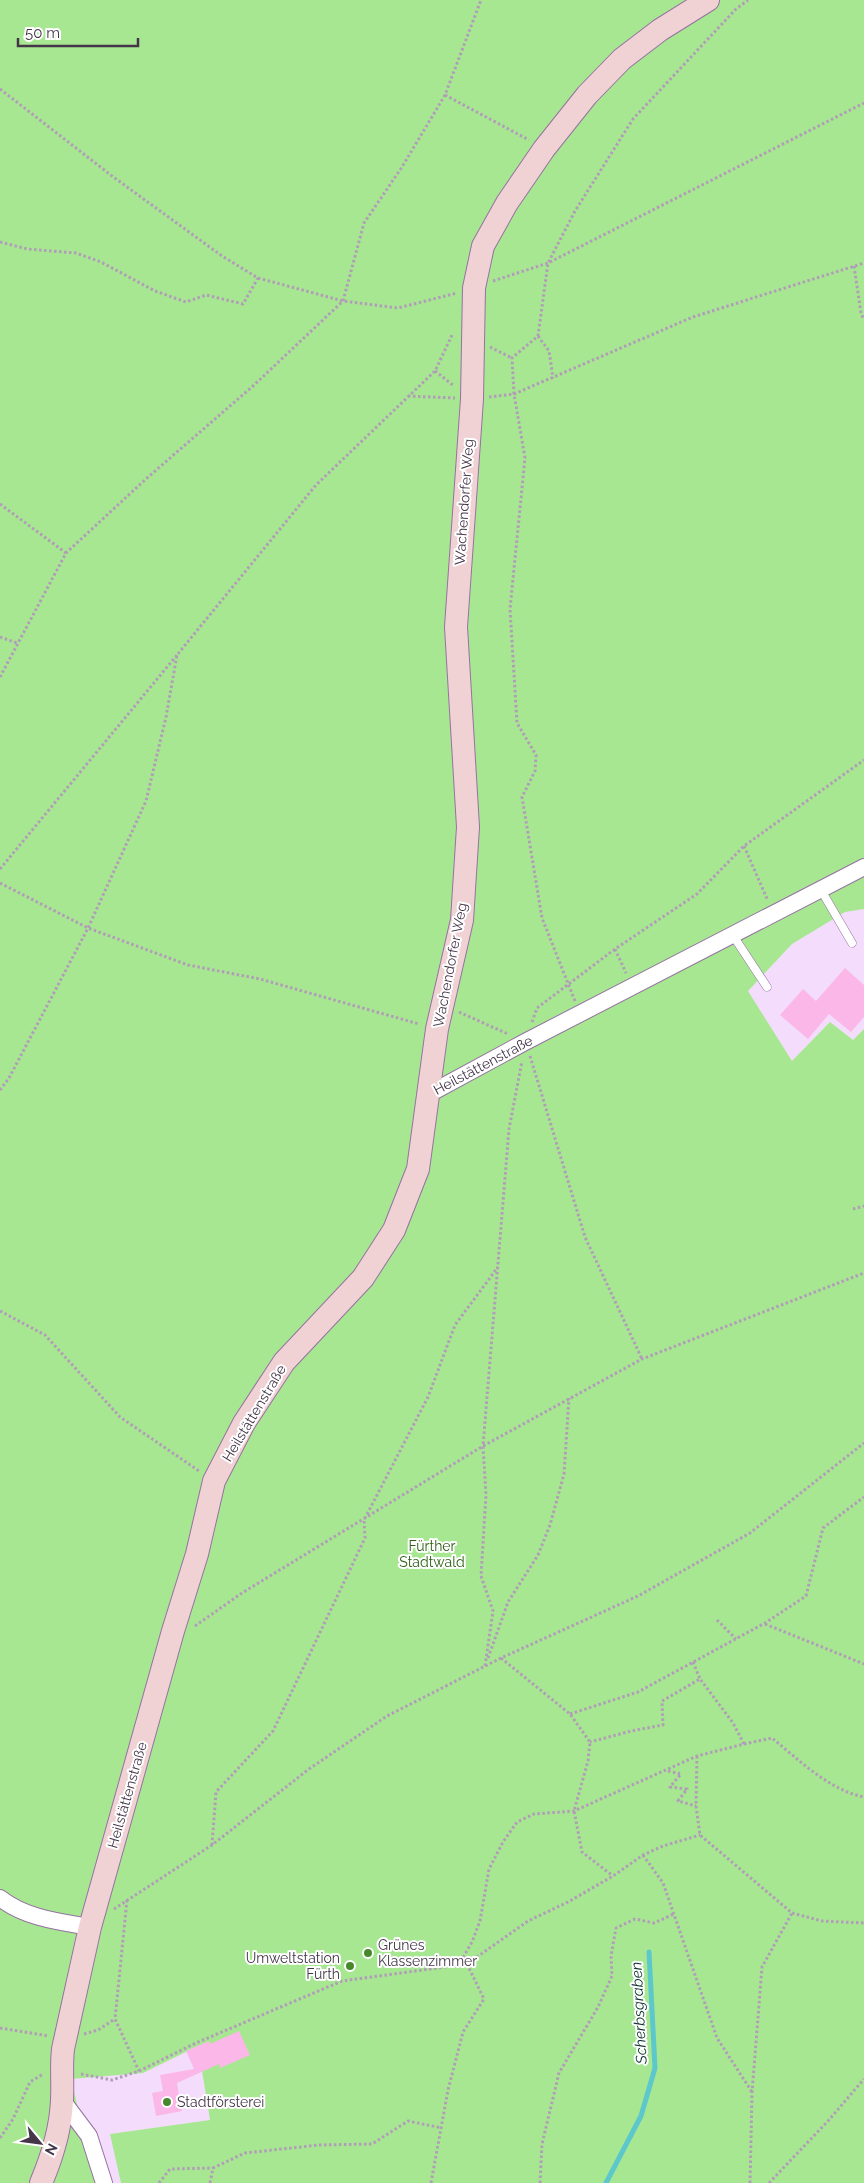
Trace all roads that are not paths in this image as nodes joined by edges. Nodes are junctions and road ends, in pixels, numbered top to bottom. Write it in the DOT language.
graph roads {
  1 [pos="708,0"];
  2 [pos="864,867"];
  3 [pos="820,890"];
  4 [pos="732,934"];
  5 [pos="852,943"];
  6 [pos="767,987"];
  7 [pos="429,1094"];
  8 [pos="0,1898"];
  9 [pos="90,1927"];
  10 [pos="61,2084"];
  11 [pos="41,2183"];
  12 [pos="104,2183"];
  1 -- 7 [label="street, Wachendorfer Weg"];
  2 -- 3 [label="street, Heilstättenstraße"];
  3 -- 4 [label="street, Heilstättenstraße"];
  3 -- 5 [label="lane"];
  4 -- 6 [label="lane"];
  4 -- 7 [label="street, Heilstättenstraße"];
  7 -- 9 [label="street, Heilstättenstraße"];
  8 -- 9 [label="street"];
  9 -- 10 [label="street, Heilstättenstraße"];
  10 -- 11 [label="street, Heilstättenstraße"];
  10 -- 12 [label="street"];
}
